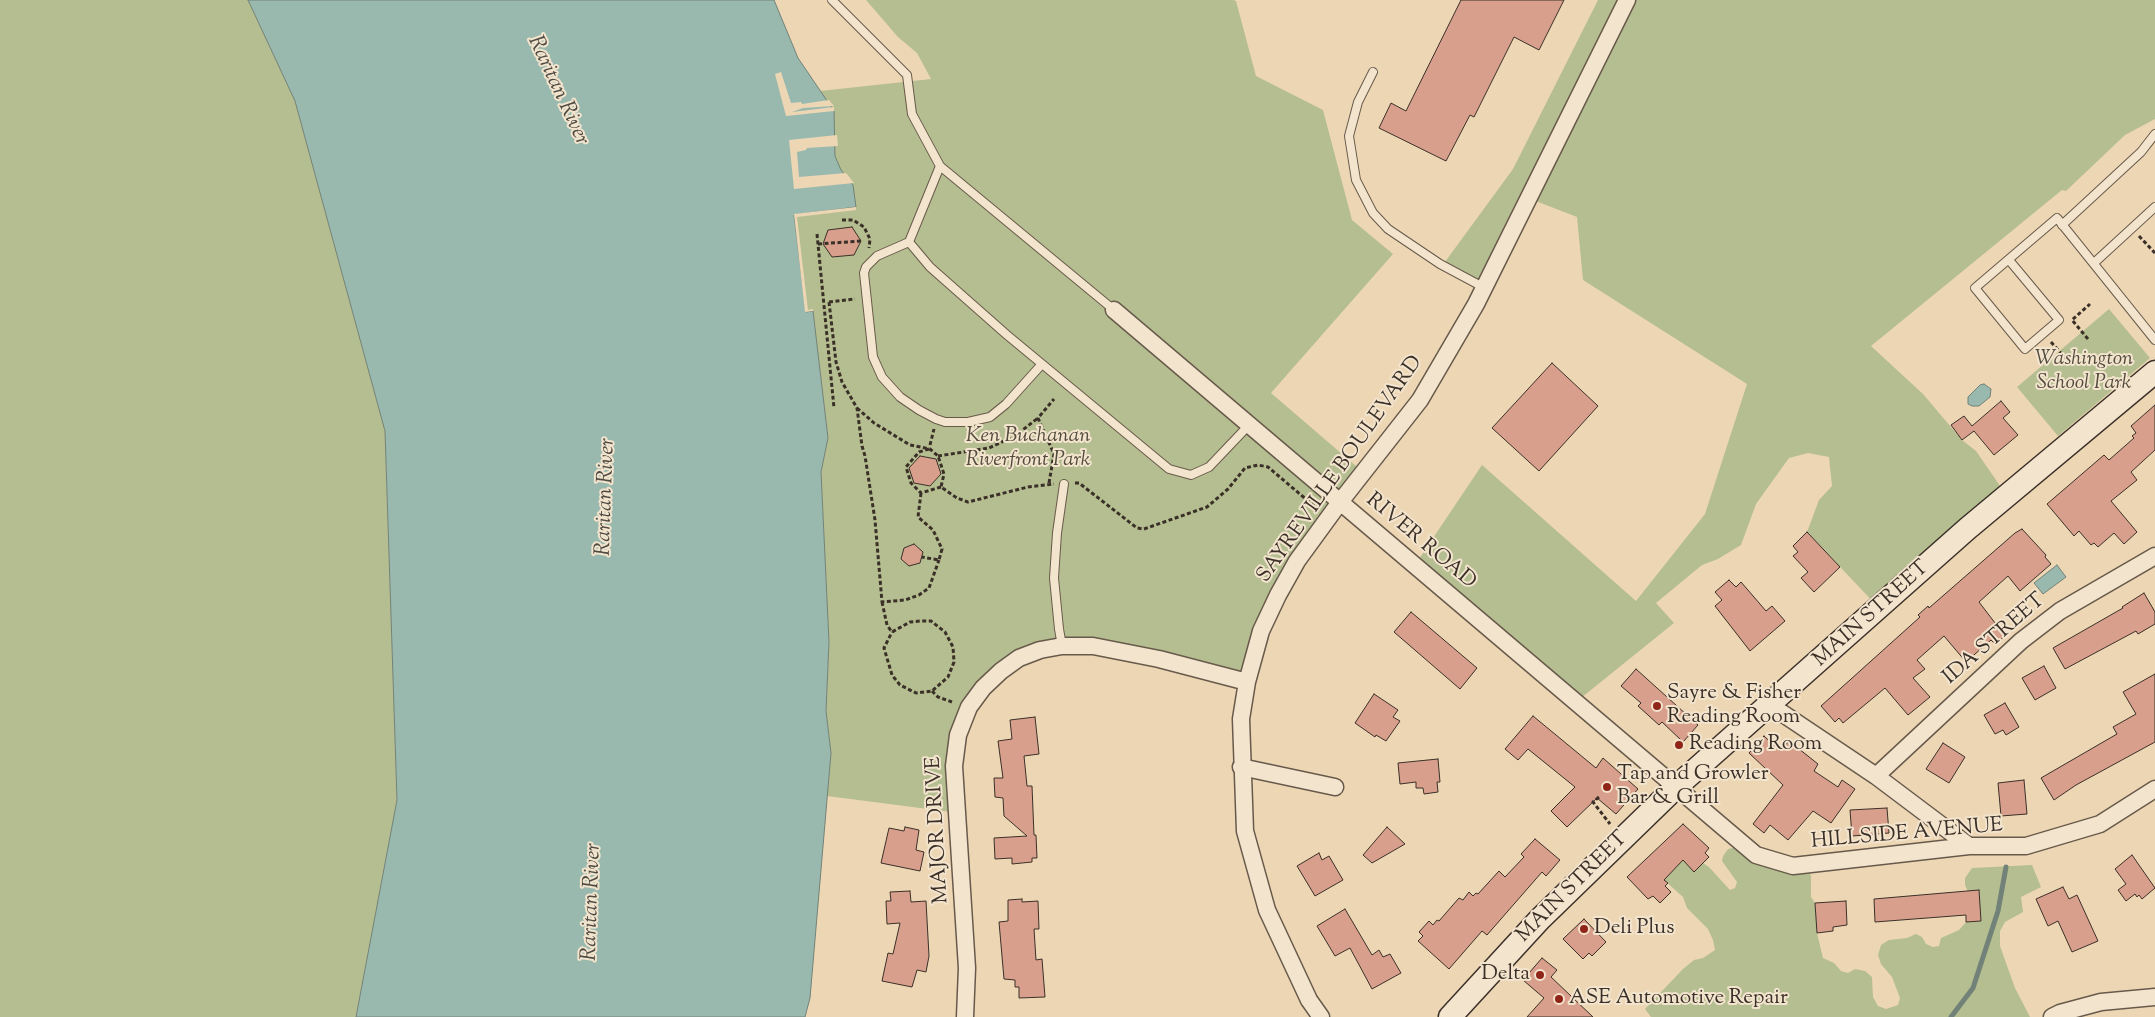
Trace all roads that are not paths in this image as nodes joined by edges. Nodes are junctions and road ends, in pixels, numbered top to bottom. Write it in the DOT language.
graph roads {
  1 [pos="832,0"];
  2 [pos="1627,0"];
  3 [pos="1374,72"];
  4 [pos="2155,134"];
  5 [pos="940,166"];
  6 [pos="2155,207"];
  7 [pos="2062,225"];
  8 [pos="909,242"];
  9 [pos="2009,260"];
  10 [pos="2094,263"];
  11 [pos="1484,287"];
  12 [pos="1114,310"];
  13 [pos="2155,340"];
  14 [pos="1042,364"];
  15 [pos="2155,372"];
  16 [pos="1249,425"];
  17 [pos="1064,484"];
  18 [pos="1340,502"];
  19 [pos="2155,556"];
  20 [pos="1062,646"];
  21 [pos="1247,682"];
  22 [pos="1770,705"];
  23 [pos="1241,767"];
  24 [pos="1876,776"];
  25 [pos="1335,787"];
  26 [pos="1676,787"];
  27 [pos="2155,789"];
  28 [pos="1969,846"];
  29 [pos="2155,997"];
  30 [pos="965,1017"];
  31 [pos="1321,1017"];
  32 [pos="1450,1017"];
  33 [pos="2052,1017"];
  1 -- 5 [label="lane"];
  2 -- 11 [label="street, SAYREVILLE BOULEVARD"];
  3 -- 11 [label="lane"];
  4 -- 7 [label="lane"];
  5 -- 8 [label="lane"];
  5 -- 12 [label="lane"];
  6 -- 10 [label="lane"];
  7 -- 9 [label="lane"];
  7 -- 10 [label="lane"];
  8 -- 14 [label="lane"];
  8 -- 14 [label="lane"];
  9 -- 9 [label="lane"];
  10 -- 13 [label="lane"];
  11 -- 18 [label="street, SAYREVILLE BOULEVARD"];
  12 -- 16 [label="street, RIVER ROAD"];
  14 -- 16 [label="lane"];
  15 -- 22 [label="main road, MAIN STREET"];
  16 -- 18 [label="street, RIVER ROAD"];
  17 -- 20 [label="lane"];
  18 -- 21 [label="street, SAYREVILLE BOULEVARD"];
  18 -- 26 [label="street, RIVER ROAD"];
  19 -- 24 [label="street, IDA STREET"];
  20 -- 21 [label="street, MAJOR DRIVE"];
  20 -- 30 [label="street, MAJOR DRIVE"];
  21 -- 23 [label="street, SAYREVILLE BOULEVARD"];
  22 -- 24 [label="street"];
  22 -- 26 [label="main road, MAIN STREET"];
  23 -- 25 [label="street"];
  23 -- 31 [label="street, SAYREVILLE BOULEVARD"];
  24 -- 28 [label="street"];
  26 -- 28 [label="street, HILLSIDE AVENUE"];
  26 -- 32 [label="main road, MAIN STREET"];
  27 -- 28 [label="street, HILLSIDE AVENUE"];
  29 -- 33 [label="street"];
}
